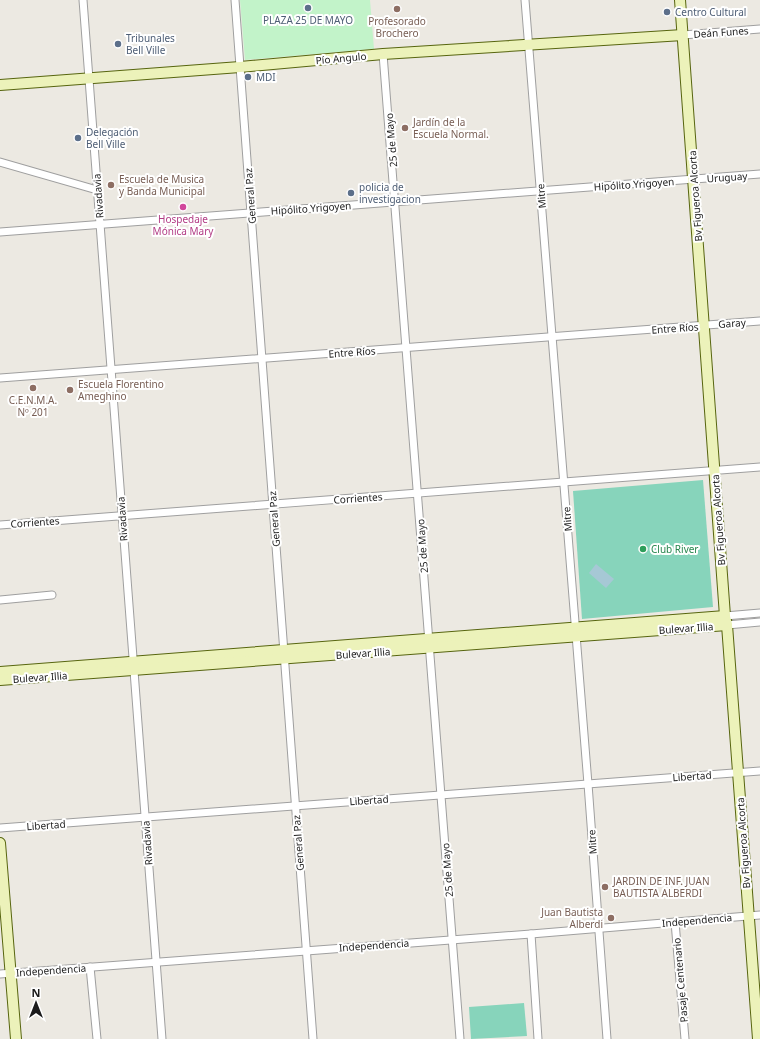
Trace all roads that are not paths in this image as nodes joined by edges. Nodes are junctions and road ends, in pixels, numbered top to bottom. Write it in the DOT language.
graph roads {
  1 [pos="83,0"];
  2 [pos="235,0"];
  3 [pos="526,0"];
  4 [pos="680,0"];
  5 [pos="760,29"];
  6 [pos="683,35"];
  7 [pos="529,46"];
  8 [pos="383,54"];
  9 [pos="240,67"];
  10 [pos="89,78"];
  11 [pos="0,84"];
  12 [pos="0,162"];
  13 [pos="760,174"];
  14 [pos="694,179"];
  15 [pos="97,190"];
  16 [pos="541,191"];
  17 [pos="396,202"];
  18 [pos="251,212"];
  19 [pos="100,224"];
  20 [pos="0,232"];
  21 [pos="760,321"];
  22 [pos="704,325"];
  23 [pos="552,337"];
  24 [pos="407,348"];
  25 [pos="262,358"];
  26 [pos="111,370"];
  27 [pos="0,378"];
  28 [pos="760,468"];
  29 [pos="715,471"];
  30 [pos="564,482"];
  31 [pos="418,493"];
  32 [pos="273,504"];
  33 [pos="122,516"];
  34 [pos="0,525"];
  35 [pos="52,595"];
  36 [pos="0,600"];
  37 [pos="760,613"];
  38 [pos="726,620"];
  39 [pos="760,622"];
  40 [pos="576,632"];
  41 [pos="430,643"];
  42 [pos="284,654"];
  43 [pos="134,666"];
  44 [pos="0,672"];
  45 [pos="0,680"];
  46 [pos="760,771"];
  47 [pos="738,772"];
  48 [pos="588,784"];
  49 [pos="441,795"];
  50 [pos="296,806"];
  51 [pos="145,817"];
  52 [pos="0,828"];
  53 [pos="0,843"];
  54 [pos="760,915"];
  55 [pos="749,916"];
  56 [pos="675,922"];
  57 [pos="598,928"];
  58 [pos="531,934"];
  59 [pos="452,939"];
  60 [pos="306,950"];
  61 [pos="156,962"];
  62 [pos="90,967"];
  63 [pos="12,973"];
  64 [pos="0,974"];
  65 [pos="16,1039"];
  66 [pos="97,1039"];
  67 [pos="162,1039"];
  68 [pos="313,1039"];
  69 [pos="460,1039"];
  70 [pos="538,1039"];
  71 [pos="607,1039"];
  72 [pos="685,1039"];
  73 [pos="758,1039"];
  1 -- 10 [label="street, Rivadavia"];
  2 -- 9 [label="street, General Paz"];
  3 -- 7 [label="street, Mitre"];
  4 -- 6 [label="street, Bv Figueroa Alcorta"];
  5 -- 6 [label="street, Deán Funes"];
  6 -- 7 [label="street, Pío Angulo"];
  6 -- 14 [label="street, Bv Figueroa Alcorta"];
  7 -- 8 [label="street, Pío Angulo"];
  7 -- 16 [label="street, Mitre"];
  8 -- 9 [label="street, Pío Angulo"];
  8 -- 17 [label="street, 25 de Mayo"];
  9 -- 10 [label="street, Pío Angulo"];
  9 -- 18 [label="street, General Paz"];
  10 -- 11 [label="street, Pío Angulo"];
  10 -- 15 [label="street, Rivadavia"];
  12 -- 15 [label="street"];
  13 -- 14 [label="street, Uruguay"];
  14 -- 16 [label="street, Hipólito Yrigoyen"];
  14 -- 22 [label="street, Bv Figueroa Alcorta"];
  15 -- 19 [label="street, Rivadavia"];
  16 -- 17 [label="street, Hipólito Yrigoyen"];
  16 -- 23 [label="street, Mitre"];
  17 -- 18 [label="street, Hipólito Yrigoyen"];
  17 -- 24 [label="street, 25 de Mayo"];
  18 -- 19 [label="street, Hipólito Yrigoyen"];
  18 -- 25 [label="street, General Paz"];
  19 -- 20 [label="street, Hipólito Yrigoyen"];
  19 -- 26 [label="street, Rivadavia"];
  21 -- 22 [label="street, Garay"];
  22 -- 23 [label="street, Entre Ríos"];
  22 -- 29 [label="street, Bv Figueroa Alcorta"];
  23 -- 24 [label="street, Entre Ríos"];
  23 -- 30 [label="street, Mitre"];
  24 -- 25 [label="street, Entre Ríos"];
  24 -- 31 [label="street, 25 de Mayo"];
  25 -- 26 [label="street, Entre Ríos"];
  25 -- 32 [label="street, General Paz"];
  26 -- 27 [label="street, Entre Ríos"];
  26 -- 33 [label="street, Rivadavia"];
  28 -- 29 [label="street, Corrientes"];
  29 -- 30 [label="street, Corrientes"];
  29 -- 38 [label="street, Bv Figueroa Alcorta"];
  30 -- 31 [label="street, Corrientes"];
  30 -- 40 [label="street, Mitre"];
  31 -- 32 [label="street, Corrientes"];
  31 -- 41 [label="street, 25 de Mayo"];
  32 -- 33 [label="street, Corrientes"];
  32 -- 42 [label="street, General Paz"];
  33 -- 34 [label="street, Corrientes"];
  33 -- 43 [label="street, Rivadavia"];
  35 -- 36 [label="street"];
  37 -- 38 [label="street"];
  38 -- 39 [label="street"];
  38 -- 40 [label="street, Bulevar Illia"];
  38 -- 47 [label="street, Bv Figueroa Alcorta"];
  40 -- 41 [label="street, Bulevar Illia"];
  40 -- 48 [label="street, Mitre"];
  41 -- 42 [label="street, Bulevar Illia"];
  41 -- 49 [label="street, 25 de Mayo"];
  42 -- 43 [label="street, Bulevar Illia"];
  42 -- 50 [label="street, General Paz"];
  43 -- 44 [label="street, Bulevar Illia"];
  43 -- 45 [label="street, Bulevar Illia"];
  43 -- 51 [label="street, Rivadavia"];
  46 -- 47 [label="street, Libertad"];
  47 -- 48 [label="street, Libertad"];
  47 -- 55 [label="street, Bv Figueroa Alcorta"];
  48 -- 49 [label="street, Libertad"];
  48 -- 57 [label="street, Mitre"];
  49 -- 50 [label="street, Libertad"];
  49 -- 59 [label="street, 25 de Mayo"];
  50 -- 51 [label="street, Libertad"];
  50 -- 60 [label="street, General Paz"];
  51 -- 52 [label="street, Libertad"];
  51 -- 61 [label="street, Rivadavia"];
  53 -- 63 [label="street"];
  54 -- 55 [label="street, Independencia"];
  55 -- 56 [label="street, Independencia"];
  55 -- 73 [label="street, Bv Figueroa Alcorta"];
  56 -- 57 [label="street, Independencia"];
  56 -- 72 [label="street, Pasaje Centenario"];
  57 -- 58 [label="street, Independencia"];
  57 -- 71 [label="street, Mitre"];
  58 -- 59 [label="street, Independencia"];
  58 -- 70 [label="street"];
  59 -- 60 [label="street, Independencia"];
  59 -- 69 [label="street, 25 de Mayo"];
  60 -- 61 [label="street, Independencia"];
  60 -- 68 [label="street, General Paz"];
  61 -- 62 [label="street, Independencia"];
  61 -- 67 [label="street, Rivadavia"];
  62 -- 63 [label="street, Independencia"];
  62 -- 66 [label="street"];
  63 -- 64 [label="street, Independencia"];
  63 -- 65 [label="street"];
}
